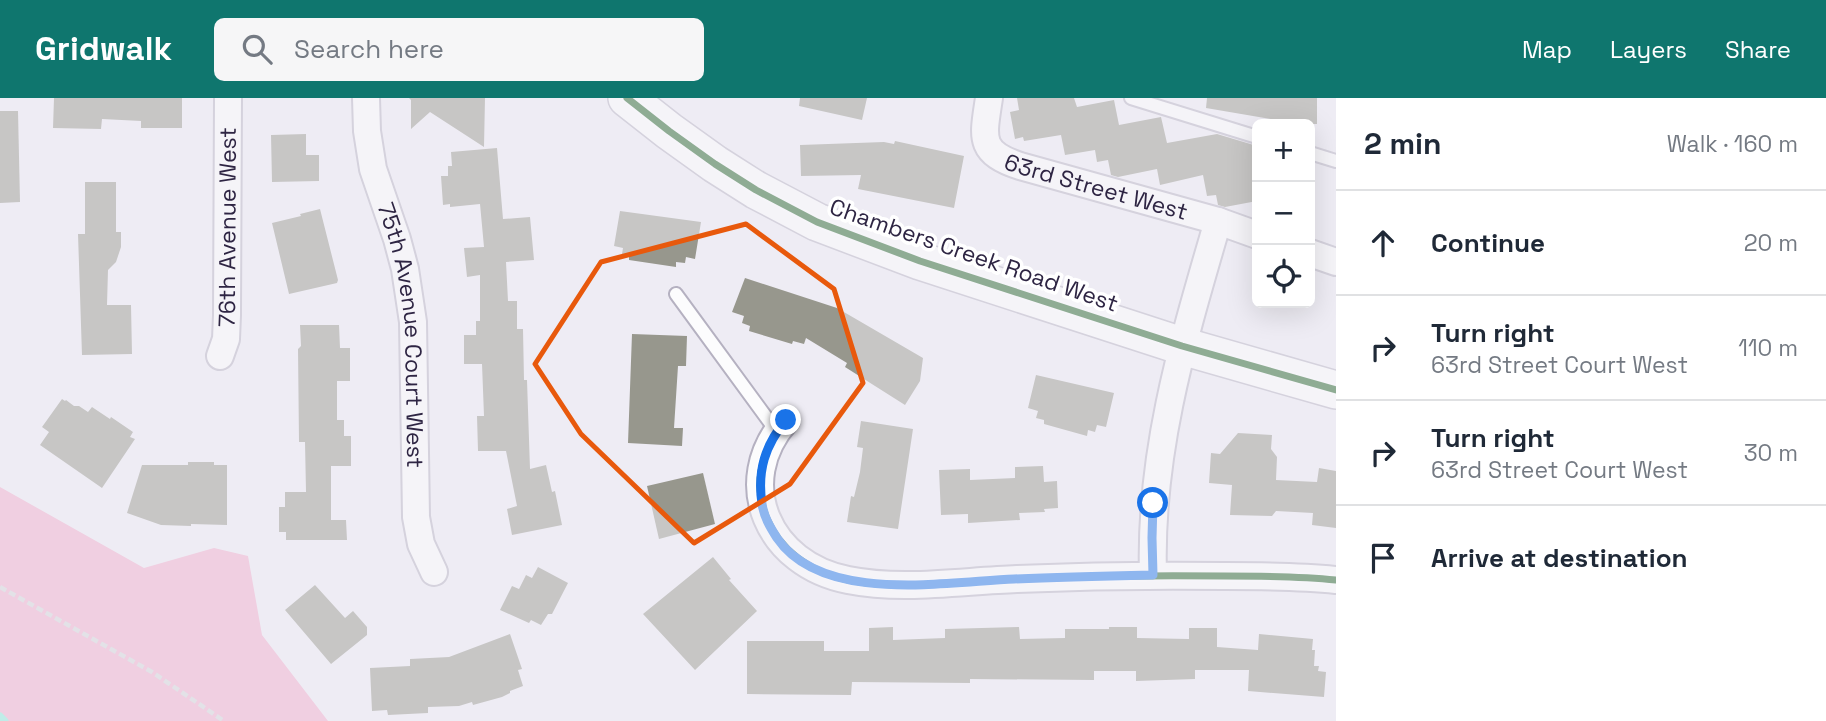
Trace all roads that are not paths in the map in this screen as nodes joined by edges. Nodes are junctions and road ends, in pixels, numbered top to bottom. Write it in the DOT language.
graph roads {
  1 [pos="228,98"];
  2 [pos="366,98"];
  3 [pos="627,98"];
  4 [pos="989,98"];
  5 [pos="1130,98"];
  6 [pos="1252,135"];
  7 [pos="1315,155"];
  8 [pos="1336,161"];
  9 [pos="1218,221"];
  10 [pos="1252,233"];
  11 [pos="1315,255"];
  12 [pos="1336,262"];
  13 [pos="676,294"];
  14 [pos="1182,346"];
  15 [pos="220,356"];
  16 [pos="1336,390"];
  17 [pos="782,426"];
  18 [pos="434,572"];
  19 [pos="1153,575"];
  20 [pos="1336,580"];
  1 -- 15 [label="street, 76th Avenue West"];
  2 -- 18 [label="street, 75th Avenue Court West"];
  3 -- 14 [label="street, Chambers Creek Road West"];
  4 -- 9 [label="street, 63rd Street West"];
  5 -- 6 [label="lane"];
  7 -- 8 [label="lane"];
  9 -- 10 [label="street, 63rd Street West"];
  9 -- 14 [label="street"];
  11 -- 12 [label="street"];
  13 -- 17 [label="lane"];
  14 -- 16 [label="street, Chambers Creek Road West"];
  14 -- 19 [label="street"];
  17 -- 19 [label="street"];
  19 -- 20 [label="street"];
}
